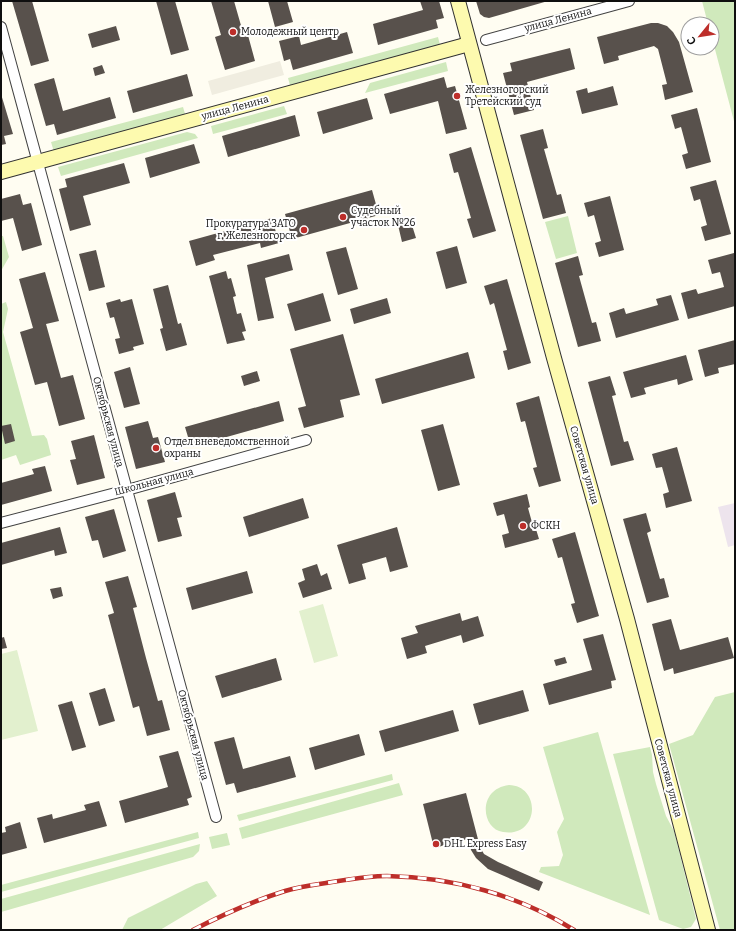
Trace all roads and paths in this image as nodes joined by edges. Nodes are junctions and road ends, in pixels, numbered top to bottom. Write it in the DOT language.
graph roads {
  1 [pos="458,1"];
  2 [pos="630,1"];
  3 [pos="1,27"];
  4 [pos="486,40"];
  5 [pos="469,44"];
  6 [pos="37,161"];
  7 [pos="1,172"];
  8 [pos="306,440"];
  9 [pos="127,490"];
  10 [pos="1,523"];
  11 [pos="216,817"];
  12 [pos="708,930"];
  1 -- 5 [label="main road, Советская улица"];
  2 -- 4 [label="street, улица Ленина"];
  3 -- 6 [label="street, Октябрьская улица"];
  5 -- 6 [label="main road, улица Ленина"];
  5 -- 12 [label="main road, Советская улица"];
  6 -- 7 [label="main road, улица Ленина"];
  6 -- 9 [label="street, Октябрьская улица"];
  8 -- 9 [label="street, Школьная улица"];
  9 -- 10 [label="street, Школьная улица"];
  9 -- 11 [label="street, Октябрьская улица"];
}
